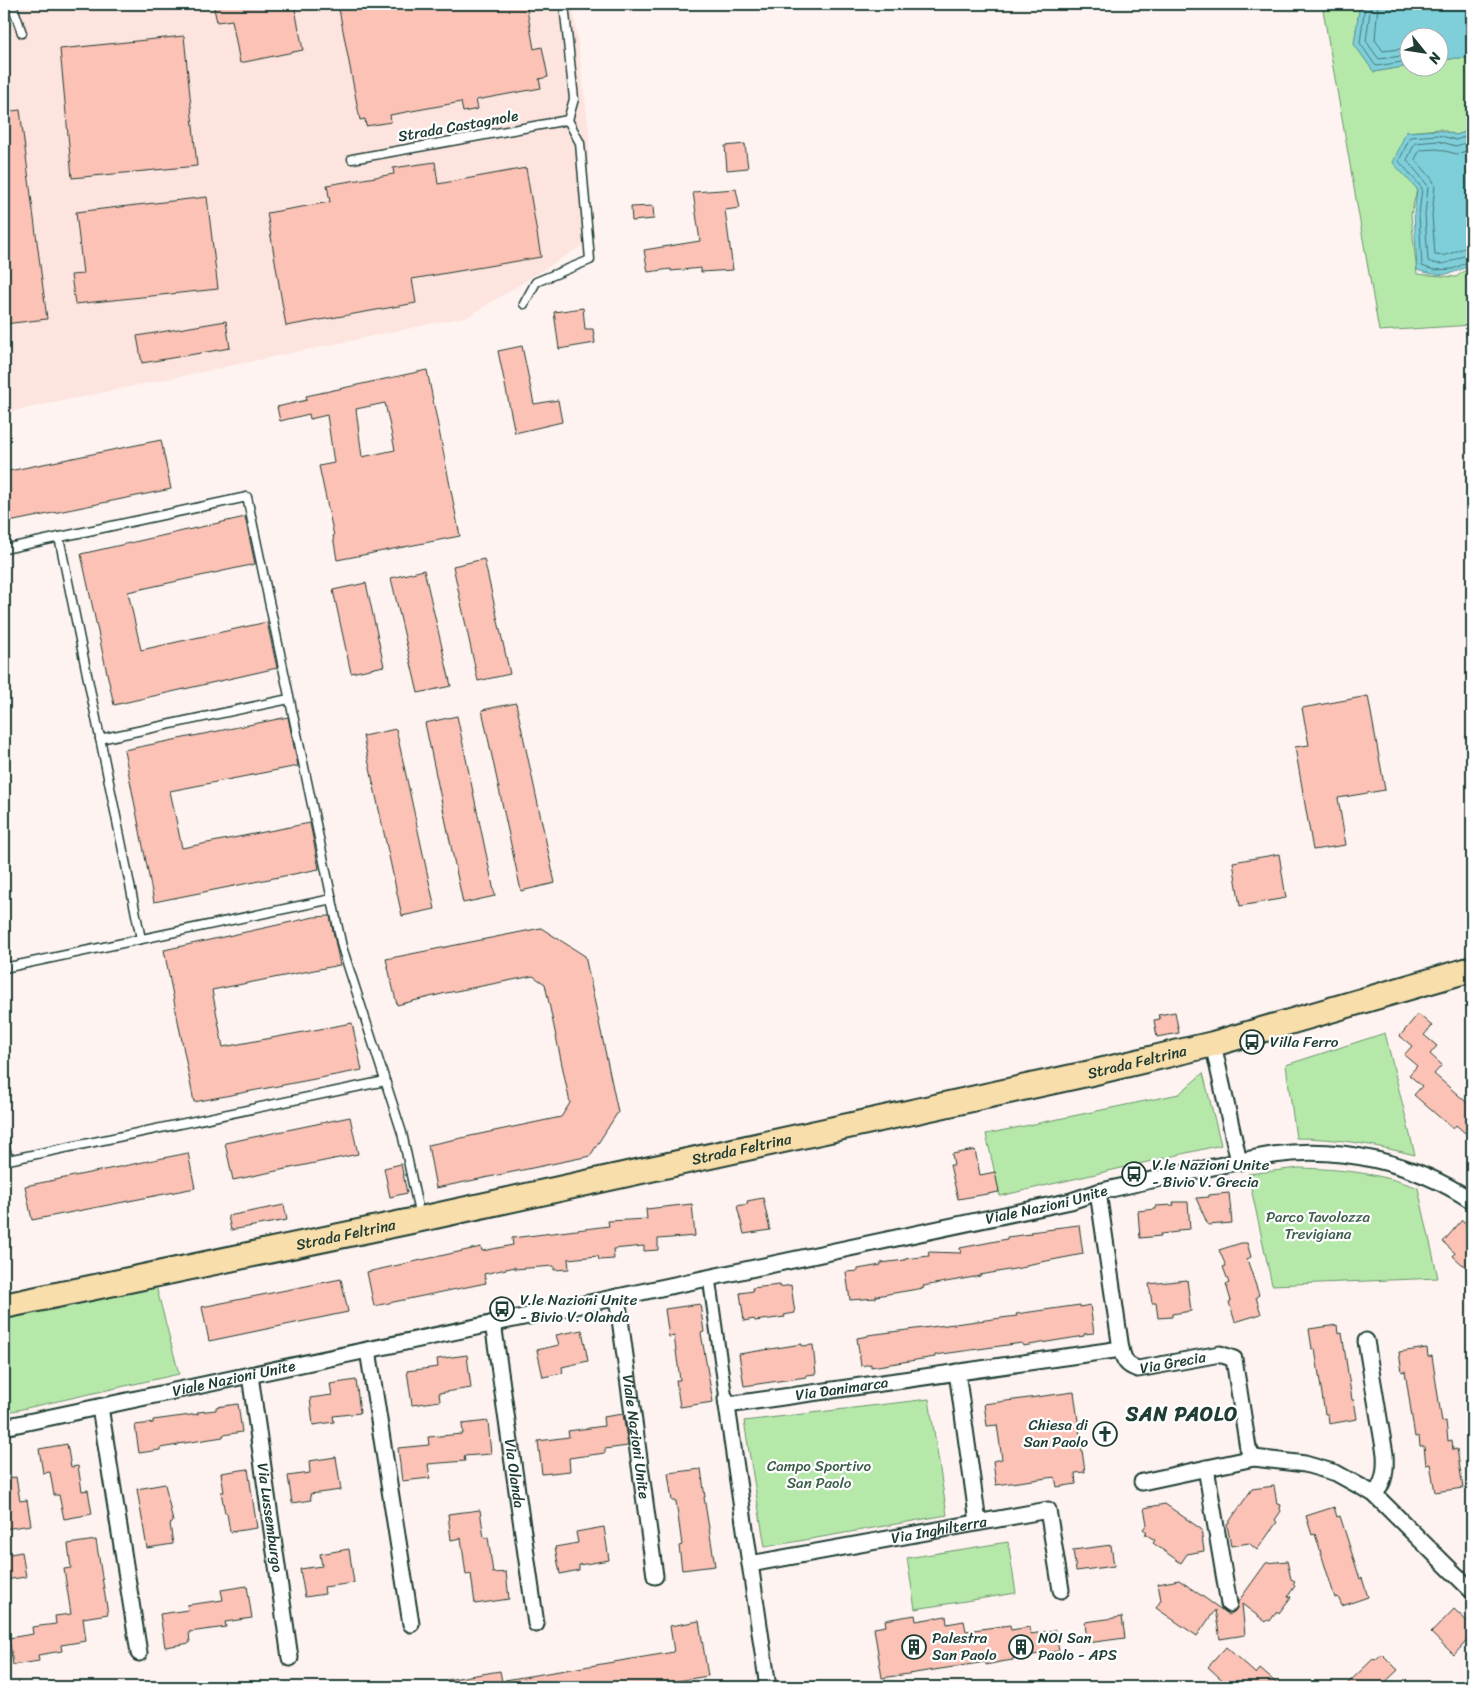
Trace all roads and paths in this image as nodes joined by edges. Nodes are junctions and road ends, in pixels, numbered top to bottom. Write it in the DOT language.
graph roads {
  1 [pos="12,4"];
  2 [pos="564,4"];
  3 [pos="22,34"];
  4 [pos="568,120"];
  5 [pos="352,159"];
  6 [pos="524,304"];
  7 [pos="59,537"];
  8 [pos="4,549"];
  9 [pos="289,699"];
  10 [pos="100,739"];
  11 [pos="332,899"];
  12 [pos="141,939"];
  13 [pos="4,968"];
  14 [pos="1472,969"];
  15 [pos="1213,1044"];
  16 [pos="385,1081"];
  17 [pos="4,1141"];
  18 [pos="6,1161"];
  19 [pos="1239,1162"];
  20 [pos="1098,1192"];
  21 [pos="1472,1200"];
  22 [pos="421,1219"];
  23 [pos="709,1278"];
  24 [pos="617,1297"];
  25 [pos="4,1306"];
  26 [pos="493,1323"];
  27 [pos="1366,1342"];
  28 [pos="1121,1349"];
  29 [pos="368,1350"];
  30 [pos="957,1372"];
  31 [pos="250,1375"];
  32 [pos="727,1402"];
  33 [pos="100,1407"];
  34 [pos="4,1428"];
  35 [pos="1254,1458"];
  36 [pos="1206,1468"];
  37 [pos="1142,1482"];
  38 [pos="1374,1494"];
  39 [pos="978,1522"];
  40 [pos="750,1564"];
  41 [pos="655,1576"];
  42 [pos="1061,1590"];
  43 [pos="1472,1591"];
  44 [pos="1228,1604"];
  45 [pos="410,1624"];
  46 [pos="536,1624"];
  47 [pos="139,1653"];
  48 [pos="290,1658"];
  49 [pos="763,1686"];
  1 -- 3 [label="lane"];
  2 -- 4 [label="lane"];
  4 -- 5 [label="lane, Strada Castagnole"];
  4 -- 6 [label="lane"];
  7 -- 8 [label="lane"];
  7 -- 9 [label="lane"];
  7 -- 10 [label="lane"];
  9 -- 10 [label="lane"];
  9 -- 11 [label="lane"];
  10 -- 12 [label="lane"];
  11 -- 12 [label="lane"];
  11 -- 16 [label="lane"];
  12 -- 13 [label="lane"];
  14 -- 15 [label="main road, Strada Feltrina"];
  15 -- 19 [label="street"];
  15 -- 22 [label="main road, Strada Feltrina"];
  16 -- 18 [label="lane"];
  16 -- 22 [label="lane"];
  17 -- 18 [label="lane"];
  19 -- 20 [label="street, Viale Nazioni Unite"];
  19 -- 21 [label="street, Viale Nazioni Unite"];
  20 -- 23 [label="street, Viale Nazioni Unite"];
  20 -- 28 [label="street, Via Grecia"];
  22 -- 25 [label="main road, Strada Feltrina"];
  23 -- 24 [label="street, Viale Nazioni Unite"];
  23 -- 32 [label="street"];
  24 -- 26 [label="street, Viale Nazioni Unite"];
  24 -- 41 [label="street, Viale Nazioni Unite"];
  26 -- 29 [label="street, Viale Nazioni Unite"];
  26 -- 46 [label="street, Via Olanda"];
  27 -- 38 [label="street"];
  28 -- 30 [label="street, Via Danimarca"];
  28 -- 35 [label="street, Via Grecia"];
  29 -- 31 [label="street, Viale Nazioni Unite"];
  29 -- 45 [label="street"];
  30 -- 32 [label="street, Via Danimarca"];
  30 -- 39 [label="street"];
  31 -- 33 [label="street, Viale Nazioni Unite"];
  31 -- 48 [label="street, Via Lussemburgo"];
  32 -- 40 [label="street"];
  33 -- 34 [label="street, Viale Nazioni Unite"];
  33 -- 47 [label="street"];
  35 -- 36 [label="street"];
  35 -- 38 [label="street"];
  36 -- 37 [label="street"];
  36 -- 44 [label="street"];
  38 -- 43 [label="street"];
  39 -- 40 [label="street, Via Inghilterra"];
  39 -- 42 [label="street, Via Inghilterra"];
  40 -- 49 [label="street"];
}
